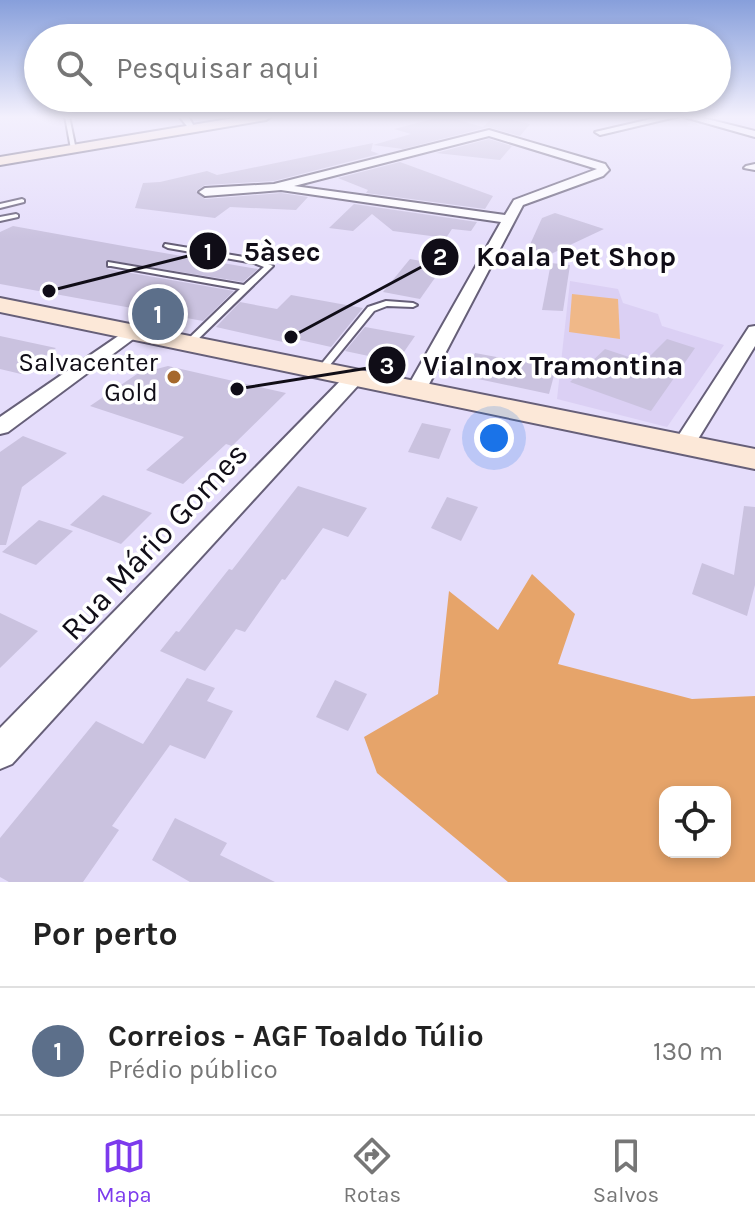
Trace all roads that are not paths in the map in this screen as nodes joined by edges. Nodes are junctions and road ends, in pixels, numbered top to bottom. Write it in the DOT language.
graph roads {
  1 [pos="24,157"];
  2 [pos="389,157"];
  3 [pos="573,157"];
  4 [pos="0,161"];
  5 [pos="274,188"];
  6 [pos="205,192"];
  7 [pos="22,201"];
  8 [pos="0,206"];
  9 [pos="16,216"];
  10 [pos="0,219"];
  11 [pos="509,219"];
  12 [pos="168,246"];
  13 [pos="111,264"];
  14 [pos="246,288"];
  15 [pos="0,305"];
  16 [pos="413,305"];
  17 [pos="755,331"];
  18 [pos="130,333"];
  19 [pos="188,344"];
  20 [pos="322,369"];
  21 [pos="356,376"];
  22 [pos="417,388"];
  23 [pos="0,427"];
  24 [pos="684,444"];
  25 [pos="755,459"];
  26 [pos="0,752"];
  1 -- 4 [label="main road"];
  2 -- 5 [label="street"];
  3 -- 11 [label="street"];
  5 -- 6 [label="street"];
  5 -- 11 [label="street"];
  7 -- 8 [label="lane"];
  9 -- 10 [label="lane"];
  11 -- 22 [label="street"];
  12 -- 14 [label="lane"];
  13 -- 14 [label="lane"];
  14 -- 19 [label="lane"];
  15 -- 18 [label="main road"];
  16 -- 20 [label="lane"];
  17 -- 24 [label="street"];
  18 -- 19 [label="main road"];
  18 -- 23 [label="street"];
  19 -- 20 [label="main road"];
  20 -- 21 [label="main road"];
  21 -- 22 [label="main road"];
  21 -- 26 [label="street, Rua Mário Gomes"];
  22 -- 24 [label="main road"];
  24 -- 25 [label="main road"];
}
